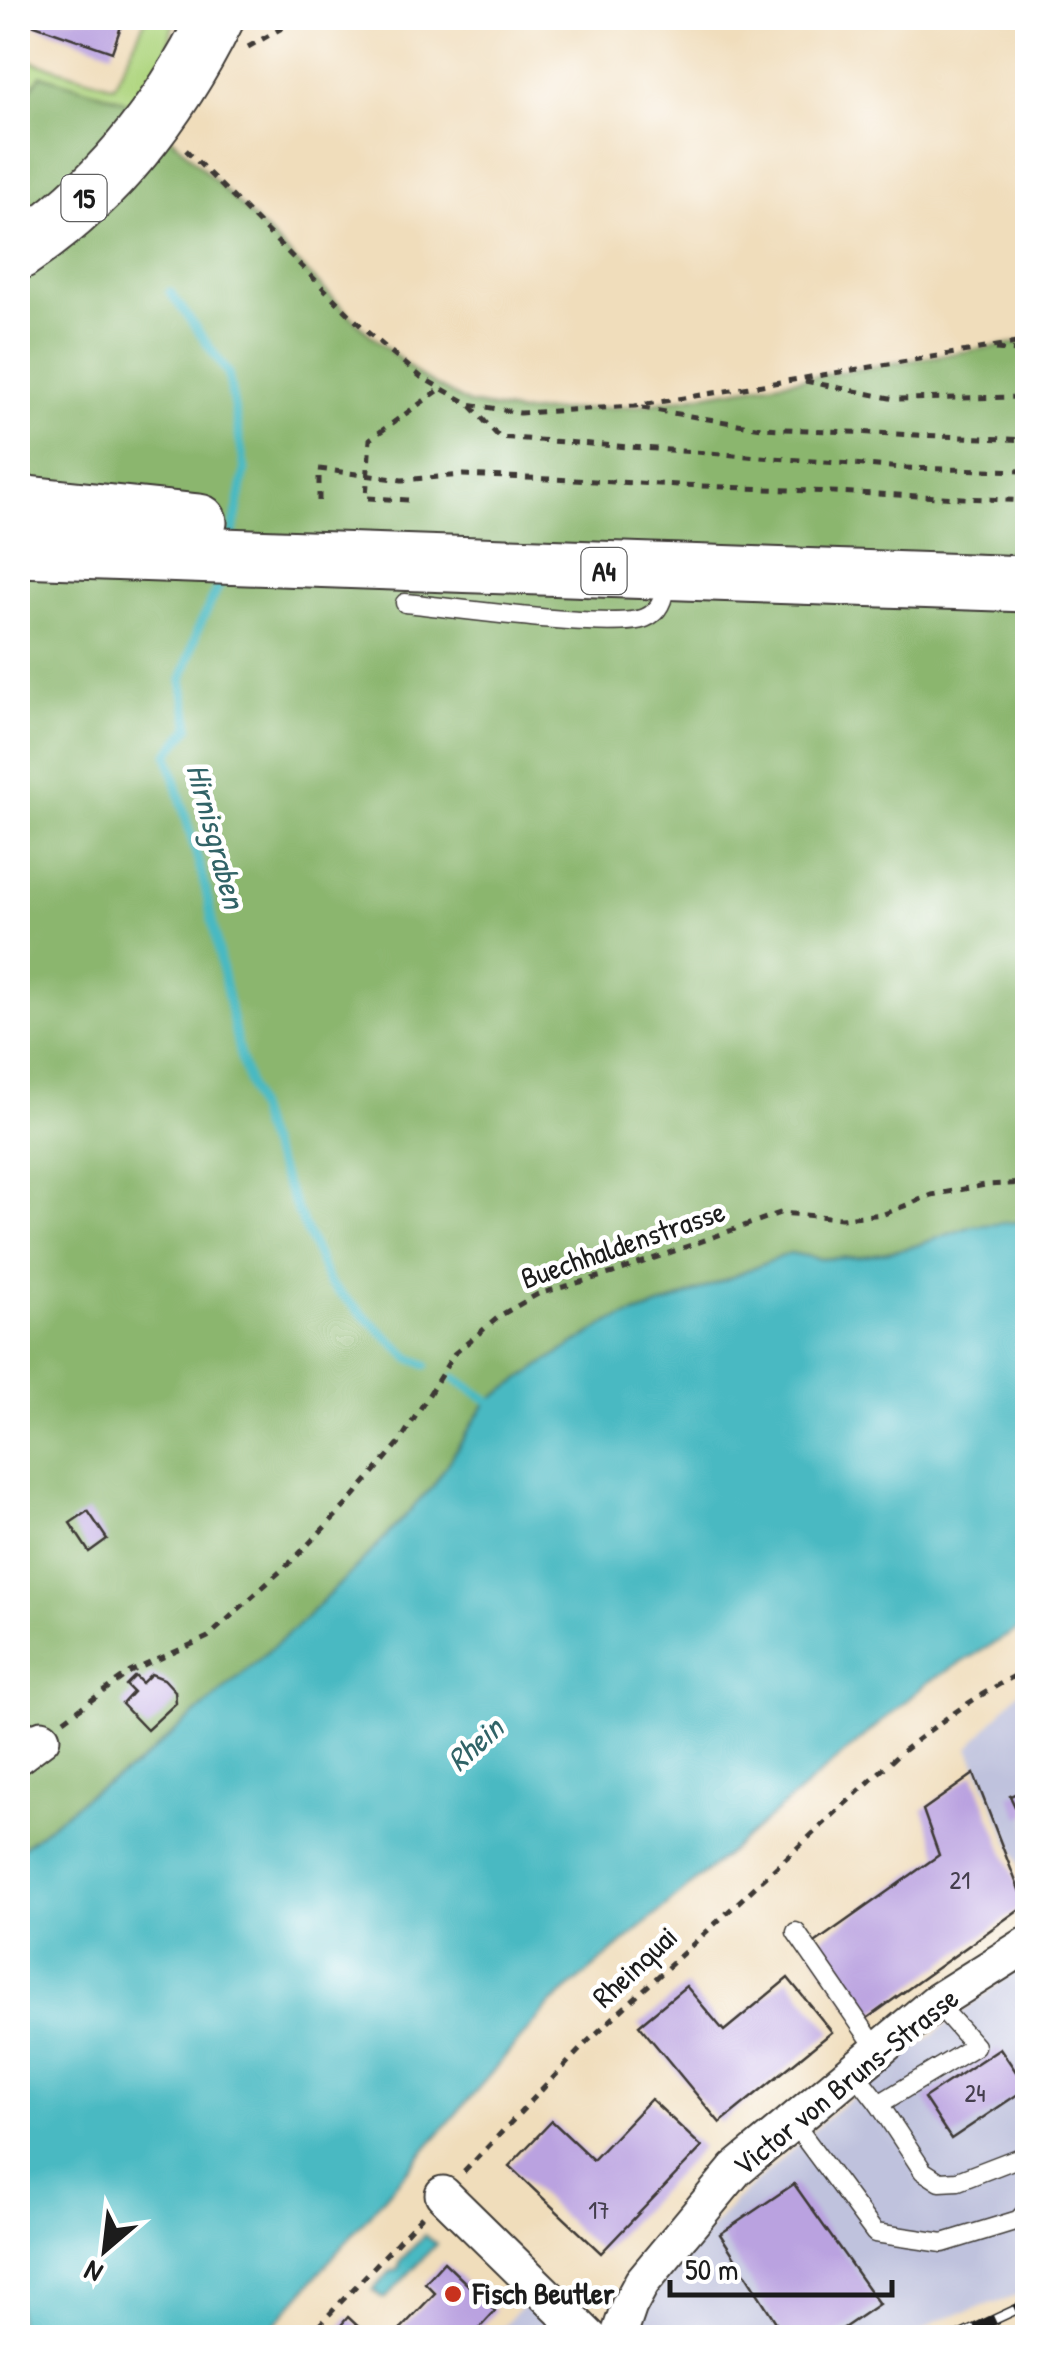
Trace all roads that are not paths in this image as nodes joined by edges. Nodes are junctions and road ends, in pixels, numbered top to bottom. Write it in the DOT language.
graph roads {
  1 [pos="216,18"];
  2 [pos="18,252"];
  3 [pos="18,503"];
  4 [pos="18,525"];
  5 [pos="121,531"];
  6 [pos="329,531"];
  7 [pos="18,549"];
  8 [pos="1028,553"];
  9 [pos="664,573"];
  10 [pos="1028,584"];
  11 [pos="405,603"];
  12 [pos="796,1932"];
  13 [pos="1028,1944"];
  14 [pos="936,2002"];
  15 [pos="865,2059"];
  16 [pos="880,2104"];
  17 [pos="792,2121"];
  18 [pos="1028,2163"];
  19 [pos="443,2194"];
  20 [pos="1028,2210"];
  21 [pos="590,2338"];
  22 [pos="618,2338"];
  1 -- 2 [label="main road, 15"];
  3 -- 5 [label="main road"];
  4 -- 5 [label="main road, A4"];
  5 -- 6 [label="main road, A4"];
  5 -- 6 [label="main road, A4"];
  5 -- 7 [label="main road, A4"];
  6 -- 8 [label="main road, A4"];
  6 -- 9 [label="main road, A4"];
  9 -- 10 [label="main road, A4"];
  9 -- 11 [label="lane"];
  12 -- 15 [label="lane"];
  13 -- 14 [label="street, Victor von Bruns-Strasse"];
  14 -- 15 [label="street, Victor von Bruns-Strasse"];
  14 -- 16 [label="lane"];
  15 -- 16 [label="lane"];
  15 -- 17 [label="street, Victor von Bruns-Strasse"];
  16 -- 18 [label="lane"];
  17 -- 20 [label="lane"];
  17 -- 22 [label="street, Victor von Bruns-Strasse"];
  19 -- 21 [label="street"];
}
